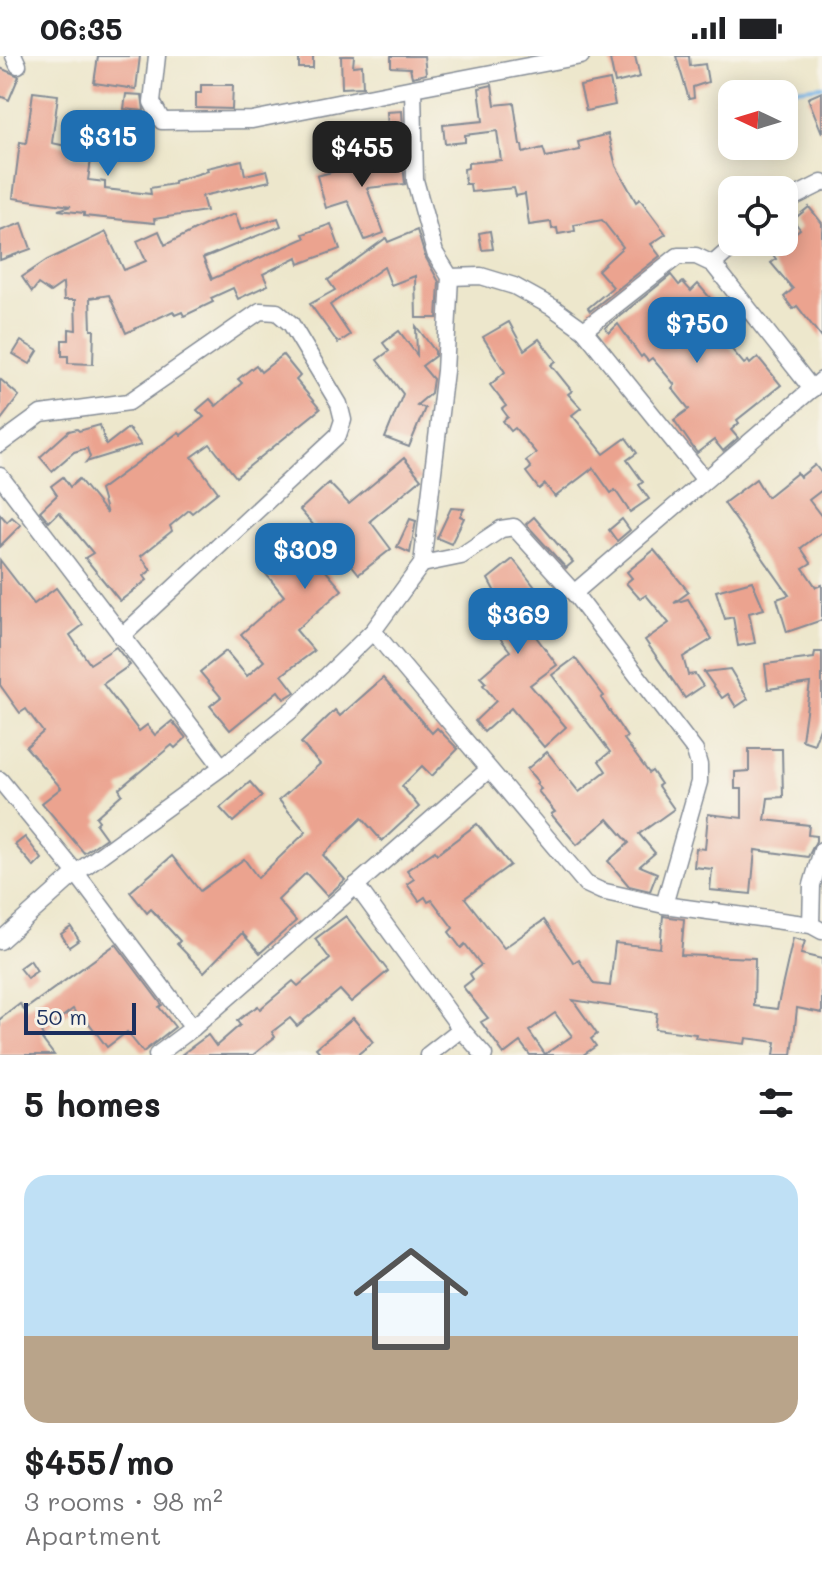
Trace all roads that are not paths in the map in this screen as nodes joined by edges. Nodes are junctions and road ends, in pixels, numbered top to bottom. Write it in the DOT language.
graph roads {
  1 [pos="157,56"];
  2 [pos="581,56"];
  3 [pos="413,88"];
  4 [pos="822,183"];
  5 [pos="798,195"];
  6 [pos="722,256"];
  7 [pos="713,264"];
  8 [pos="450,277"];
  9 [pos="584,330"];
  10 [pos="817,385"];
  11 [pos="0,444"];
  12 [pos="0,476"];
  13 [pos="705,480"];
  14 [pos="422,564"];
  15 [pos="574,593"];
  16 [pos="373,631"];
  17 [pos="121,637"];
  18 [pos="222,767"];
  19 [pos="488,770"];
  20 [pos="0,780"];
  21 [pos="822,850"];
  22 [pos="76,873"];
  23 [pos="356,885"];
  24 [pos="664,905"];
  25 [pos="816,928"];
  26 [pos="0,941"];
  27 [pos="193,1028"];
  28 [pos="461,1029"];
  29 [pos="157,1055"];
  30 [pos="428,1055"];
  31 [pos="484,1055"];
  1 -- 3 [label="street"];
  2 -- 3 [label="street"];
  3 -- 8 [label="street"];
  4 -- 5 [label="street"];
  6 -- 7 [label="street"];
  7 -- 9 [label="street"];
  7 -- 10 [label="street"];
  8 -- 9 [label="street"];
  8 -- 14 [label="street"];
  9 -- 13 [label="street"];
  10 -- 13 [label="street"];
  11 -- 17 [label="street"];
  12 -- 17 [label="street"];
  13 -- 15 [label="street"];
  14 -- 15 [label="street"];
  14 -- 16 [label="street"];
  15 -- 24 [label="street"];
  16 -- 18 [label="street"];
  16 -- 19 [label="street"];
  17 -- 18 [label="street"];
  18 -- 22 [label="street"];
  19 -- 23 [label="street"];
  19 -- 24 [label="street"];
  20 -- 22 [label="street"];
  21 -- 25 [label="street"];
  22 -- 26 [label="street"];
  22 -- 27 [label="street"];
  23 -- 27 [label="street"];
  23 -- 28 [label="street"];
  24 -- 25 [label="street"];
  27 -- 29 [label="street"];
  28 -- 30 [label="street"];
  28 -- 31 [label="street"];
}
